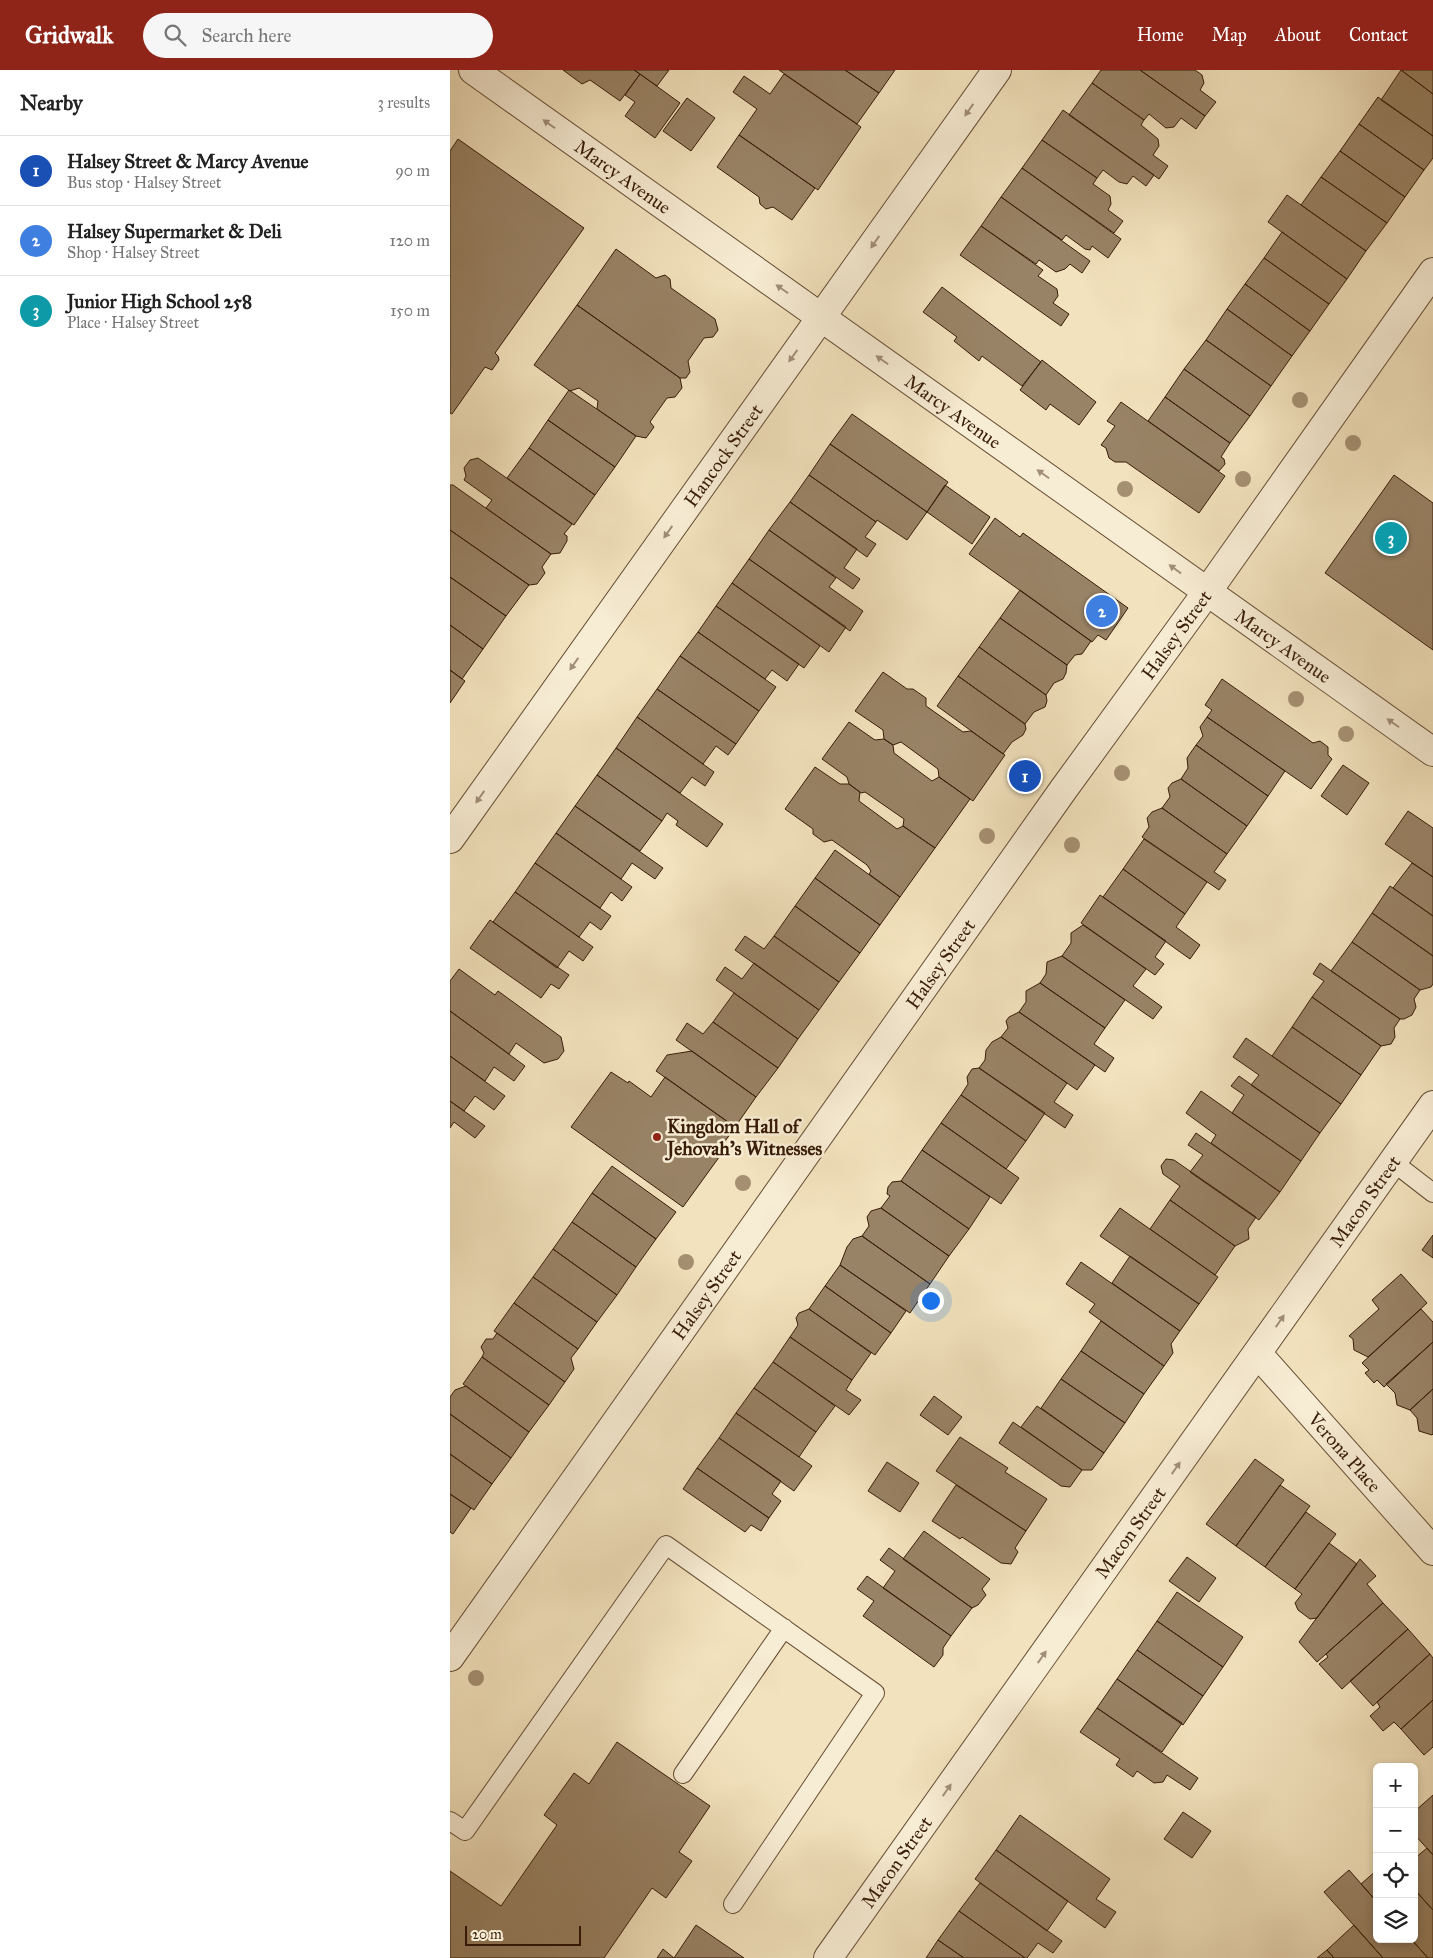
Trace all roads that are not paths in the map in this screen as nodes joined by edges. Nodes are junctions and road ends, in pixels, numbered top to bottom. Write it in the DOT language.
graph roads {
  1 [pos="473,70"];
  2 [pos="997,70"];
  3 [pos="1433,272"];
  4 [pos="822,317"];
  5 [pos="1207,592"];
  6 [pos="1433,752"];
  7 [pos="450,839"];
  8 [pos="1433,1105"];
  9 [pos="1393,1162"];
  10 [pos="1433,1193"];
  11 [pos="1258,1354"];
  12 [pos="1433,1551"];
  13 [pos="784,1628"];
  14 [pos="450,1657"];
  15 [pos="683,1774"];
  16 [pos="450,1820"];
  17 [pos="733,1904"];
  18 [pos="828,1958"];
  4 -- 1 [label="street, Marcy Avenue, one-way"];
  2 -- 4 [label="street, Hancock Street, one-way"];
  3 -- 5 [label="street, Halsey Street"];
  5 -- 4 [label="street, Marcy Avenue, one-way"];
  4 -- 7 [label="street, Hancock Street, one-way"];
  6 -- 5 [label="street, Marcy Avenue, one-way"];
  5 -- 14 [label="street, Halsey Street"];
  8 -- 9 [label="street, Macon Street"];
  9 -- 10 [label="lane"];
  11 -- 9 [label="street, Macon Street, one-way"];
  11 -- 12 [label="street, Verona Place"];
  18 -- 11 [label="street, Macon Street, one-way"];
  13 -- 15 [label="lane"];
  13 -- 16 [label="lane"];
  13 -- 17 [label="lane"];
}
